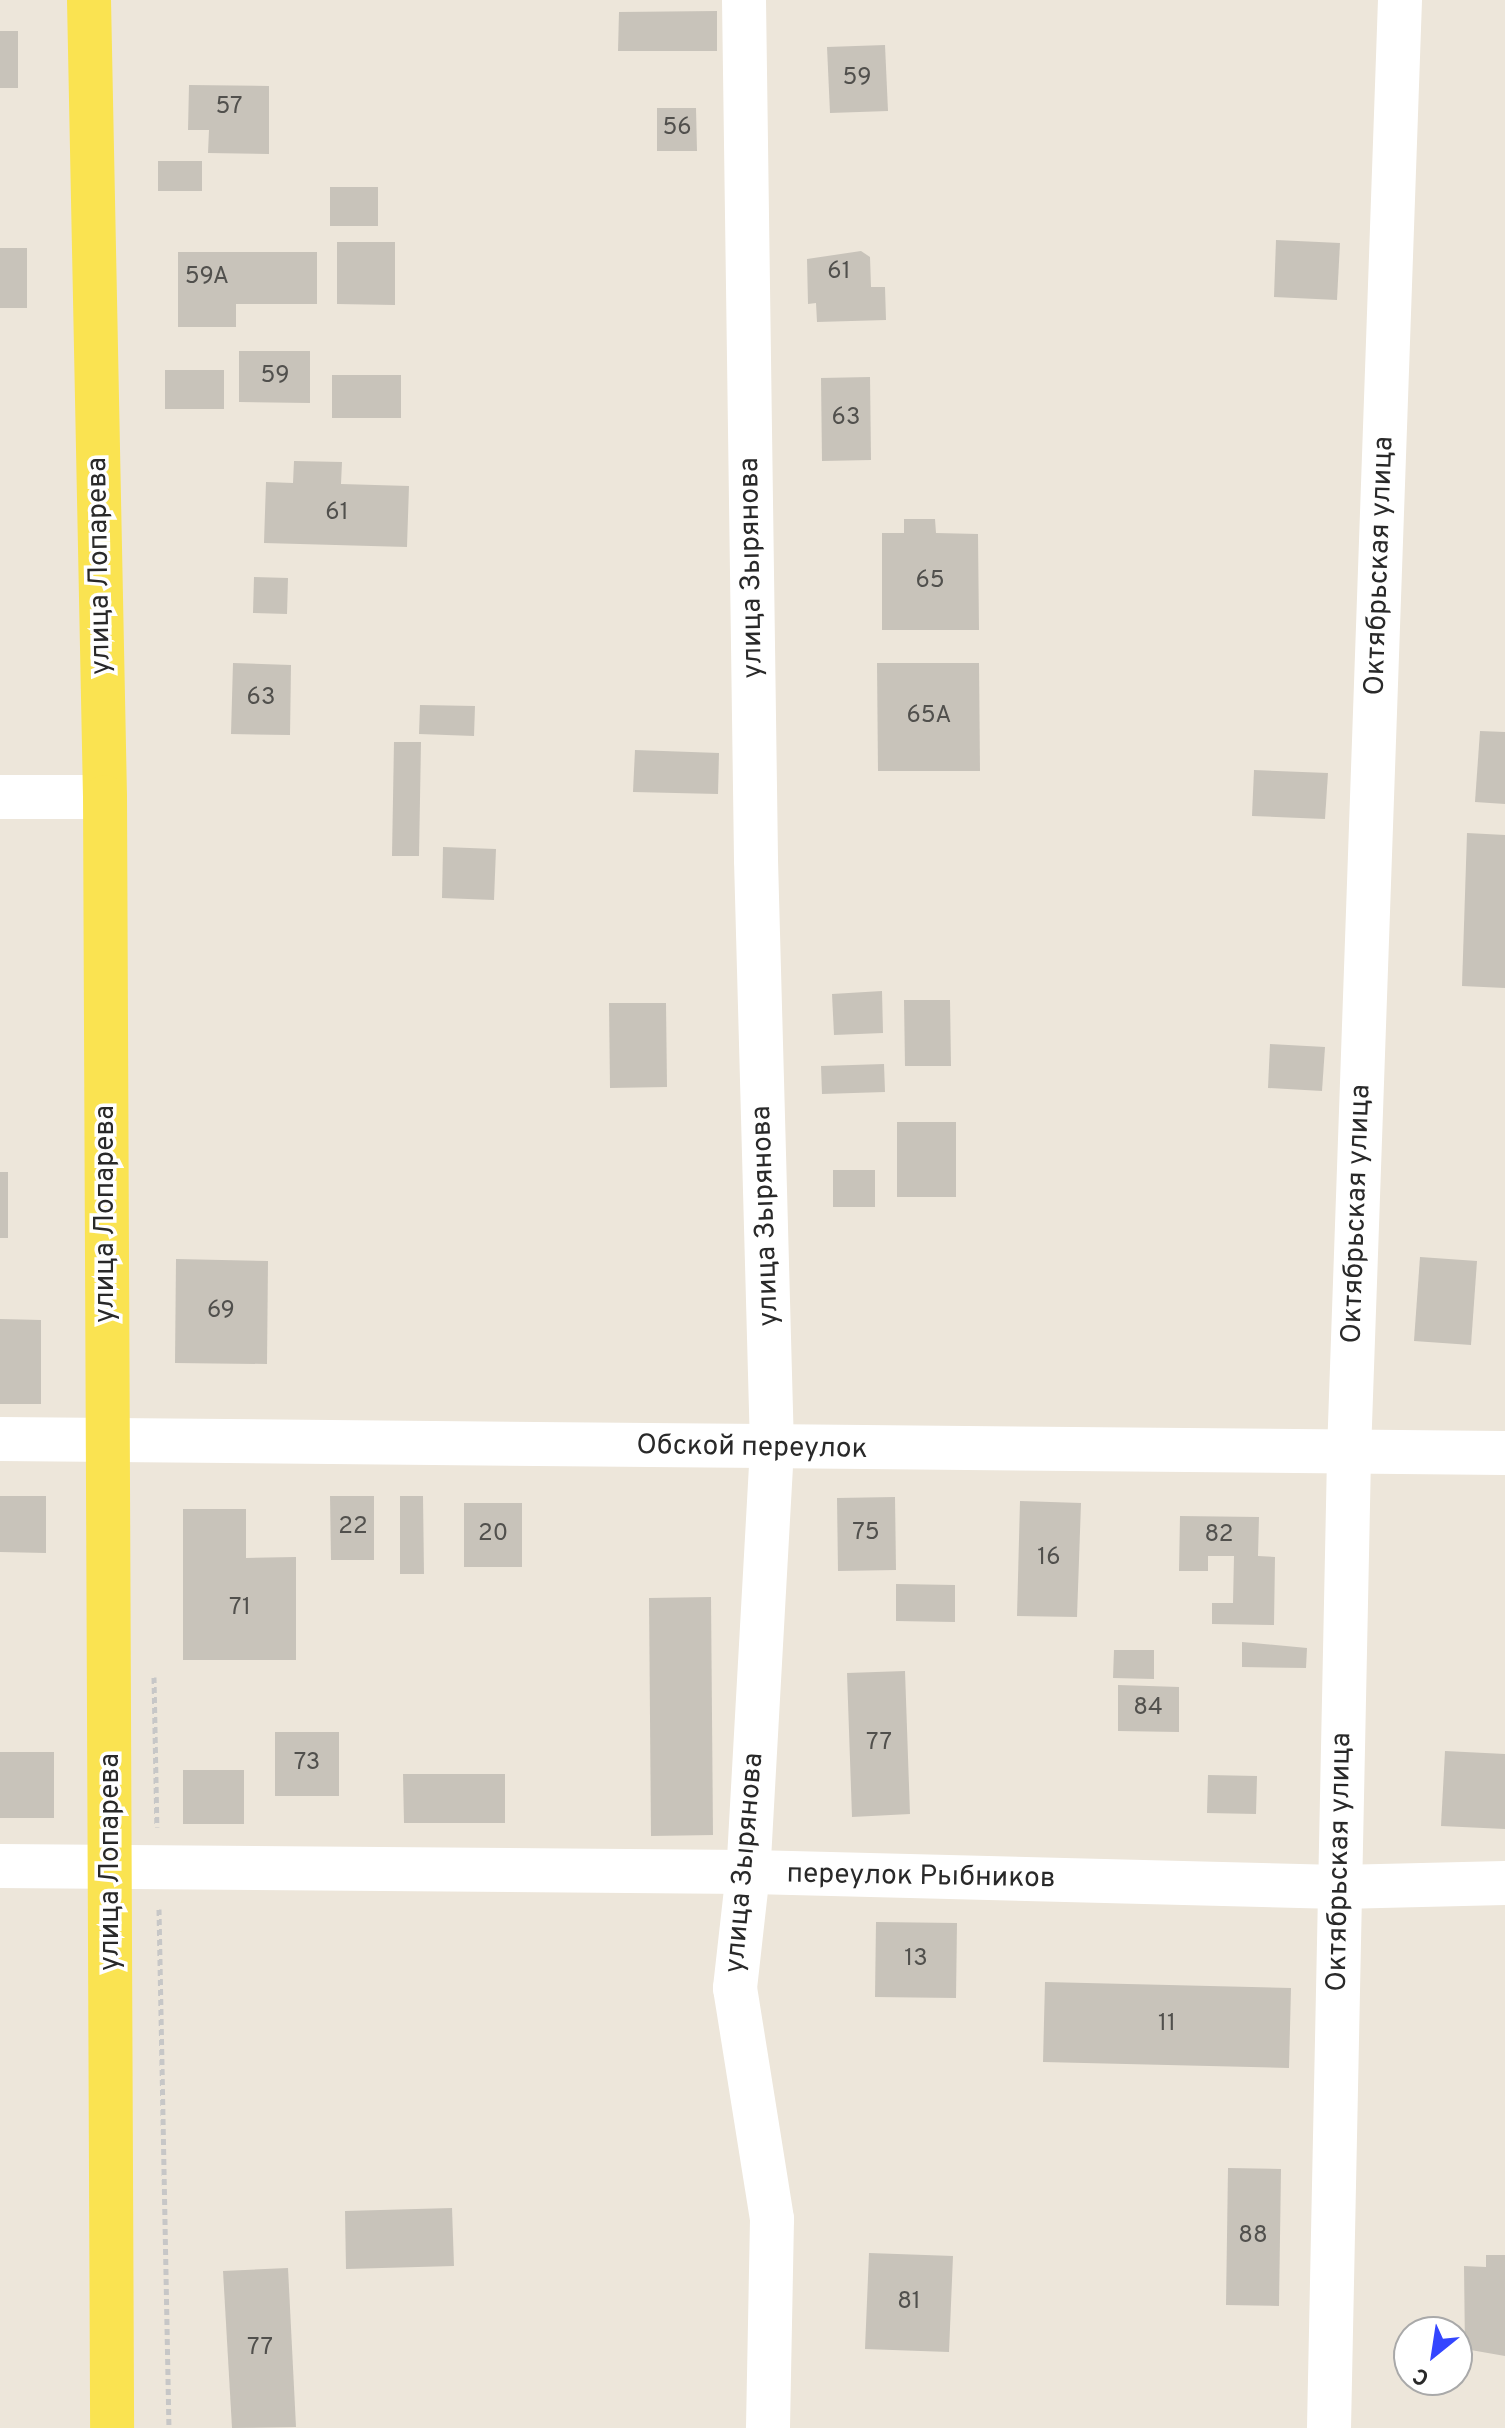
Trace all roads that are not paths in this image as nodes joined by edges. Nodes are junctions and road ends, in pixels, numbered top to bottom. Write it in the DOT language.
graph roads {
  1 [pos="89,0"];
  2 [pos="744,0"];
  3 [pos="1400,0"];
  4 [pos="0,797"];
  5 [pos="105,797"];
  6 [pos="0,1439"];
  7 [pos="107,1442"];
  8 [pos="772,1448"];
  9 [pos="1349,1453"];
  10 [pos="1505,1453"];
  11 [pos="0,1866"];
  12 [pos="112,1868"];
  13 [pos="748,1872"];
  14 [pos="1505,1883"];
  15 [pos="1339,1887"];
  16 [pos="112,2428"];
  17 [pos="768,2428"];
  18 [pos="1329,2428"];
  1 -- 5 [label="main road, улица Лопарева"];
  2 -- 8 [label="street, улица Зырянова"];
  3 -- 9 [label="street, Октябрьская улица"];
  4 -- 5 [label="street"];
  5 -- 7 [label="main road, улица Лопарева"];
  6 -- 7 [label="street, Обской переулок"];
  7 -- 8 [label="street, Обской переулок"];
  7 -- 12 [label="main road, улица Лопарева"];
  8 -- 9 [label="street, Обской переулок"];
  8 -- 13 [label="street, улица Зырянова"];
  9 -- 10 [label="street, Обской переулок"];
  9 -- 15 [label="street, Октябрьская улица"];
  11 -- 12 [label="street, переулок Рыбников"];
  12 -- 13 [label="street, переулок Рыбников"];
  12 -- 16 [label="main road, улица Лопарева"];
  13 -- 15 [label="street, переулок Рыбников"];
  13 -- 17 [label="street, улица Зырянова"];
  14 -- 15 [label="street, переулок Рыбников"];
  15 -- 18 [label="street, Октябрьская улица"];
}
